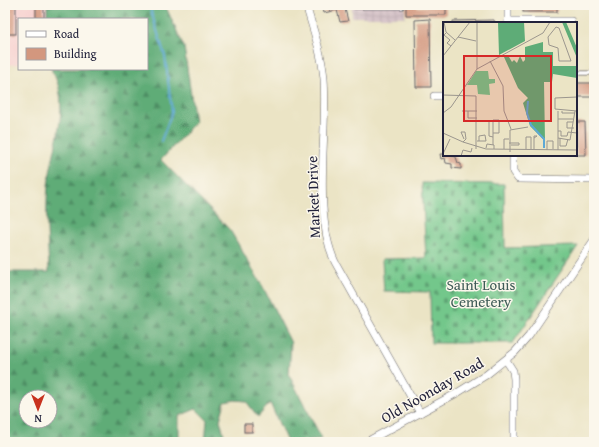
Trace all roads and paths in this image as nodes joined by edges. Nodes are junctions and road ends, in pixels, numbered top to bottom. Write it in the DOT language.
graph roads {
  1 [pos="306,5"];
  2 [pos="355,5"];
  3 [pos="402,5"];
  4 [pos="508,5"];
  5 [pos="508,22"];
  6 [pos="571,22"];
  7 [pos="577,73"];
  8 [pos="594,73"];
  9 [pos="434,96"];
  10 [pos="443,96"];
  11 [pos="513,156"];
  12 [pos="594,180"];
  13 [pos="594,240"];
  14 [pos="506,360"];
  15 [pos="420,414"];
  16 [pos="366,442"];
  17 [pos="514,442"];
  1 -- 15 [label="street, Market Drive"];
  2 -- 3 [label="lane"];
  4 -- 5 [label="street"];
  5 -- 6 [label="street"];
  7 -- 8 [label="lane"];
  9 -- 10 [label="street"];
  11 -- 12 [label="street"];
  13 -- 14 [label="street, Old Noonday Road"];
  14 -- 15 [label="street, Old Noonday Road"];
  14 -- 17 [label="street"];
  15 -- 16 [label="street, Old Noonday Road"];
}
